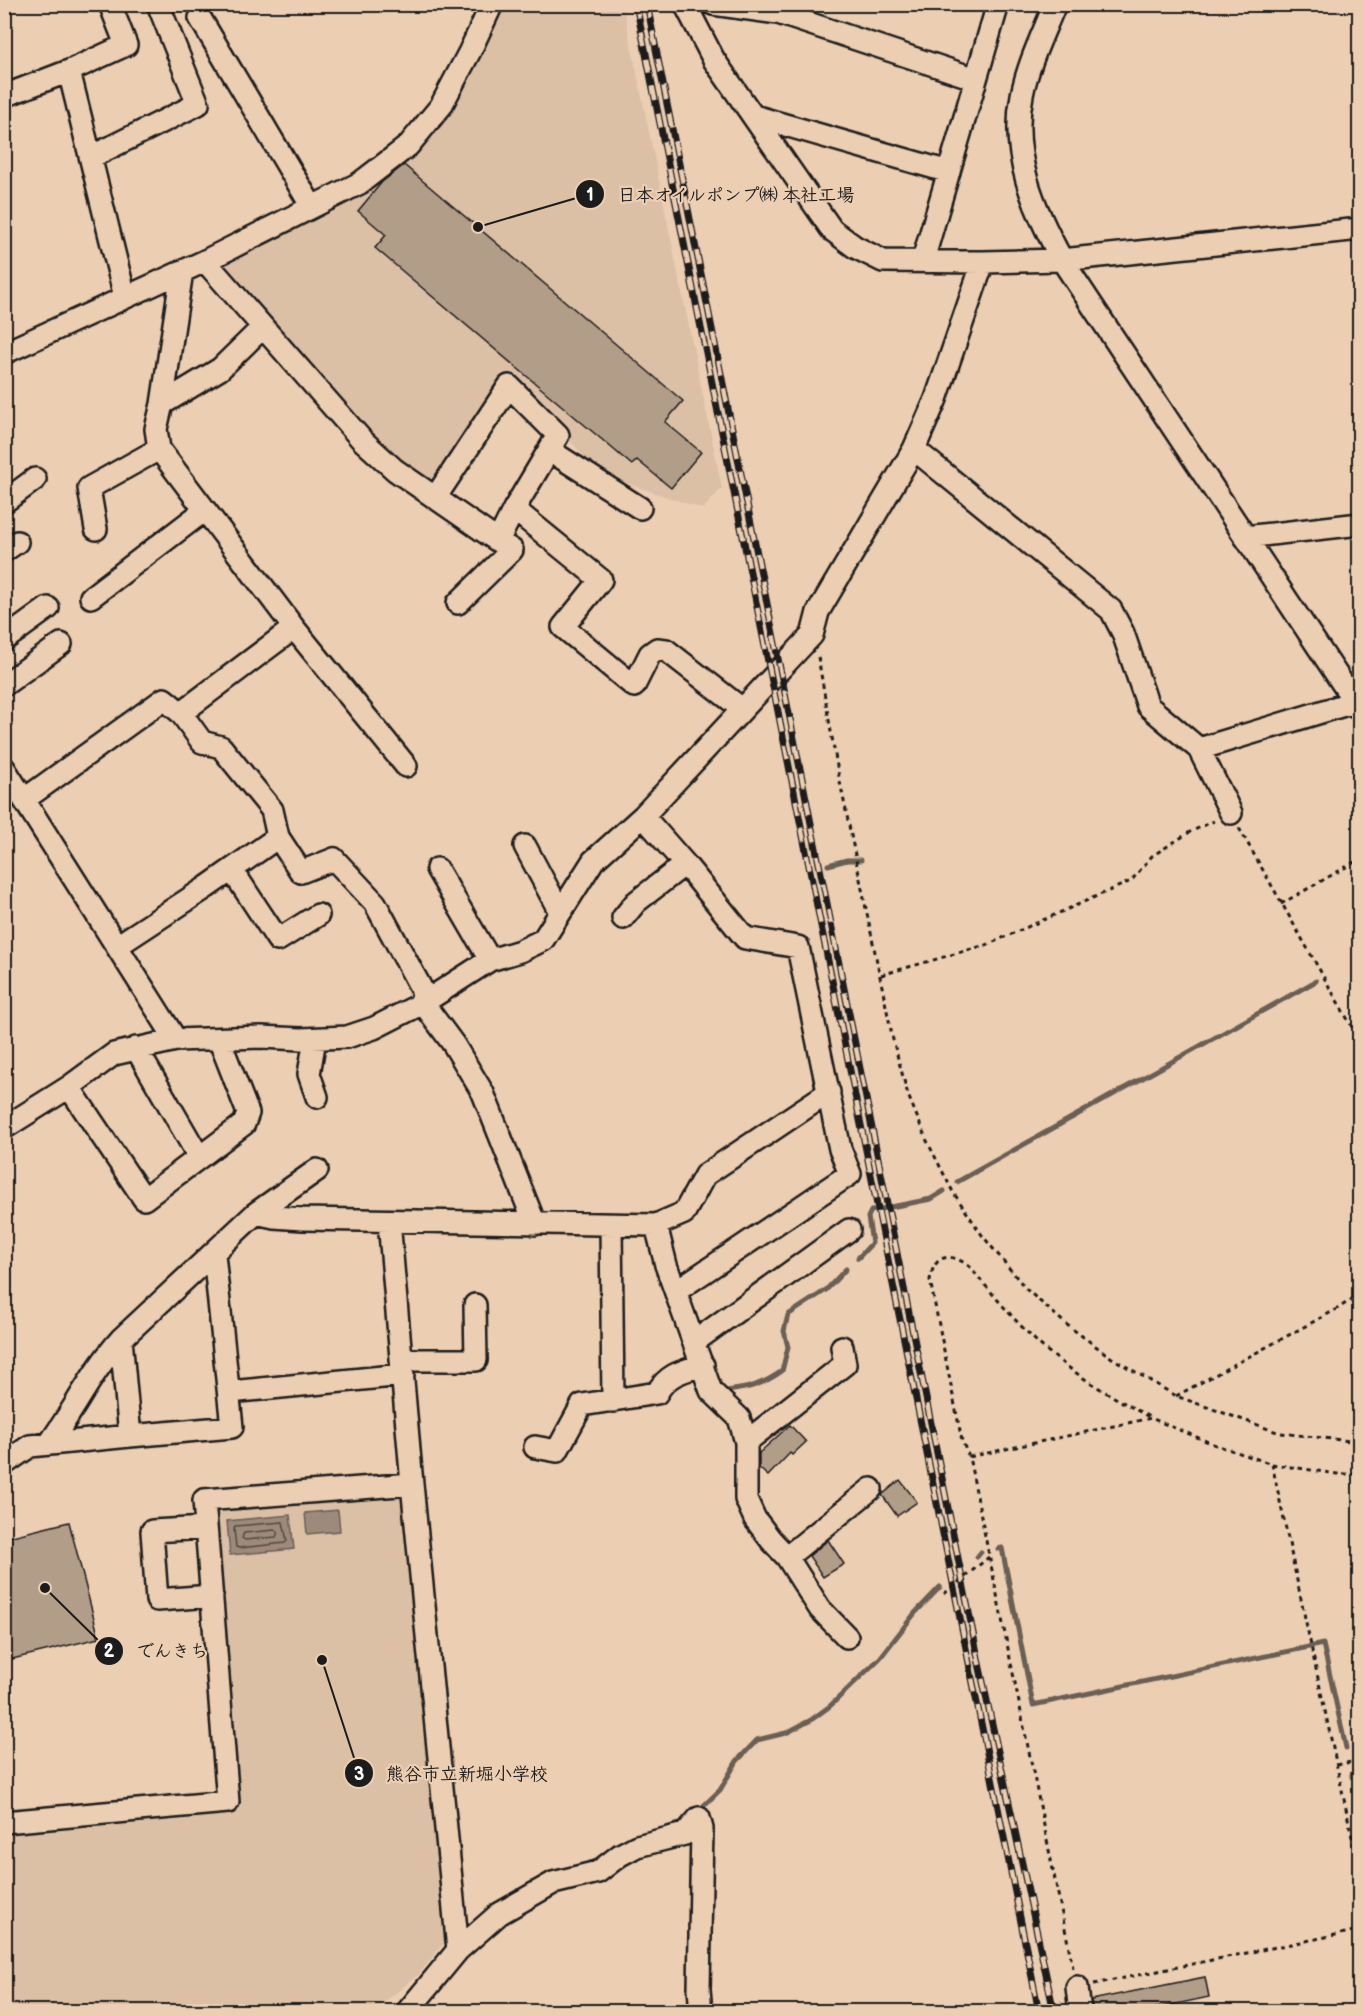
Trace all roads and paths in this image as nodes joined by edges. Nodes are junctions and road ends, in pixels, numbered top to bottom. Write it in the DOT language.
graph roads {
  1 [pos="110,4"];
  2 [pos="158,4"];
  3 [pos="492,4"];
  4 [pos="686,4"];
  5 [pos="713,4"];
  6 [pos="998,4"];
  7 [pos="1055,4"];
  8 [pos="780,9"];
  9 [pos="200,18"];
  10 [pos="69,71"];
  11 [pos="976,79"];
  12 [pos="4,96"];
  13 [pos="754,116"];
  14 [pos="91,157"];
  15 [pos="949,172"];
  16 [pos="312,207"];
  17 [pos="1359,229"];
  18 [pos="923,260"];
  19 [pos="1062,260"];
  20 [pos="205,261"];
  21 [pos="983,262"];
  22 [pos="182,271"];
  23 [pos="125,297"];
  24 [pos="263,327"];
  25 [pos="4,352"];
  26 [pos="162,404"];
  27 [pos="159,449"];
  28 [pos="914,449"];
  29 [pos="549,450"];
  30 [pos="35,479"];
  31 [pos="435,498"];
  32 [pos="5,502"];
  33 [pos="640,508"];
  34 [pos="514,509"];
  35 [pos="205,510"];
  36 [pos="1359,524"];
  37 [pos="96,529"];
  38 [pos="1245,537"];
  39 [pos="498,541"];
  40 [pos="91,597"];
  41 [pos="458,603"];
  42 [pos="48,608"];
  43 [pos="294,628"];
  44 [pos="812,635"];
  45 [pos="4,640"];
  46 [pos="62,644"];
  47 [pos="4,684"];
  48 [pos="1357,706"];
  49 [pos="742,709"];
  50 [pos="181,713"];
  51 [pos="1199,749"];
  52 [pos="406,766"];
  53 [pos="5,768"];
  54 [pos="25,799"];
  55 [pos="1231,813"];
  56 [pos="643,816"];
  57 [pos="278,837"];
  58 [pos="525,846"];
  59 [pos="1359,859"];
  60 [pos="685,864"];
  61 [pos="437,869"];
  62 [pos="232,870"];
  63 [pos="1281,904"];
  64 [pos="560,912"];
  65 [pos="318,915"];
  66 [pos="623,918"];
  67 [pos="117,946"];
  68 [pos="490,960"];
  69 [pos="881,975"];
  70 [pos="423,1003"];
  71 [pos="219,1039"];
  72 [pos="315,1039"];
  73 [pos="176,1040"];
  74 [pos="1359,1041"];
  75 [pos="136,1048"];
  76 [pos="69,1087"];
  77 [pos="829,1092"];
  78 [pos="317,1097"];
  79 [pos="4,1128"];
  80 [pos="199,1157"];
  81 [pos="317,1170"];
  82 [pos="256,1213"];
  83 [pos="389,1221"];
  84 [pos="535,1224"];
  85 [pos="611,1225"];
  86 [pos="656,1225"];
  87 [pos="849,1230"];
  88 [pos="214,1254"];
  89 [pos="676,1291"];
  90 [pos="1359,1294"];
  91 [pos="475,1305"];
  92 [pos="121,1339"];
  93 [pos="694,1342"];
  94 [pos="842,1347"];
  95 [pos="702,1365"];
  96 [pos="402,1368"];
  97 [pos="230,1392"];
  98 [pos="1176,1396"];
  99 [pos="613,1401"];
  100 [pos="1151,1418"];
  101 [pos="130,1436"];
  102 [pos="746,1442"];
  103 [pos="1359,1442"];
  104 [pos="49,1444"];
  105 [pos="535,1447"];
  106 [pos="969,1457"];
  107 [pos="4,1464"];
  108 [pos="1272,1464"];
  109 [pos="1359,1474"];
  110 [pos="412,1484"];
  111 [pos="872,1490"];
  112 [pos="206,1528"];
  113 [pos="788,1557"];
  114 [pos="990,1557"];
  115 [pos="944,1594"];
  116 [pos="212,1596"];
  117 [pos="847,1637"];
  118 [pos="1359,1760"];
  119 [pos="1336,1764"];
  120 [pos="4,1822"];
  121 [pos="1359,1874"];
  122 [pos="1359,1930"];
  123 [pos="458,1950"];
  124 [pos="1078,1998"];
  125 [pos="407,2012"];
  126 [pos="701,2012"];
  127 [pos="1036,2012"];
  1 -- 10 [label="street"];
  2 -- 14 [label="street"];
  3 -- 16 [label="street"];
  4 -- 13 [label="street"];
  5 -- 8 [label="street"];
  6 -- 11 [label="street"];
  7 -- 19 [label="street"];
  8 -- 11 [label="street"];
  9 -- 16 [label="street"];
  10 -- 12 [label="street"];
  10 -- 14 [label="street"];
  11 -- 15 [label="street"];
  13 -- 15 [label="street"];
  13 -- 18 [label="street"];
  14 -- 23 [label="street"];
  15 -- 18 [label="street"];
  16 -- 20 [label="street"];
  17 -- 19 [label="street"];
  18 -- 21 [label="street"];
  19 -- 21 [label="street"];
  19 -- 38 [label="street"];
  20 -- 22 [label="street"];
  20 -- 24 [label="street"];
  21 -- 28 [label="street"];
  22 -- 23 [label="street"];
  22 -- 26 [label="street"];
  23 -- 25 [label="street"];
  24 -- 26 [label="street"];
  24 -- 31 [label="street"];
  26 -- 27 [label="street"];
  27 -- 35 [label="street"];
  27 -- 37 [label="street"];
  28 -- 44 [label="street"];
  28 -- 51 [label="street"];
  29 -- 31 [label="street"];
  29 -- 33 [label="street"];
  29 -- 34 [label="street"];
  30 -- 32 [label="street"];
  31 -- 39 [label="street"];
  34 -- 39 [label="street"];
  34 -- 49 [label="street"];
  35 -- 40 [label="street"];
  35 -- 43 [label="street"];
  36 -- 38 [label="street"];
  38 -- 48 [label="street"];
  39 -- 41 [label="street"];
  42 -- 45 [label="street"];
  43 -- 50 [label="street"];
  43 -- 52 [label="street"];
  44 -- 49 [label="street"];
  44 -- 69 [label="path"];
  46 -- 47 [label="street"];
  48 -- 51 [label="street"];
  49 -- 56 [label="street"];
  50 -- 54 [label="street"];
  50 -- 57 [label="street"];
  51 -- 55 [label="street"];
  53 -- 54 [label="street"];
  54 -- 67 [label="street"];
  55 -- 63 [label="path"];
  55 -- 69 [label="path"];
  56 -- 60 [label="street"];
  56 -- 64 [label="street"];
  57 -- 62 [label="street"];
  57 -- 70 [label="street"];
  58 -- 64 [label="street"];
  59 -- 63 [label="path"];
  60 -- 66 [label="street"];
  60 -- 77 [label="street"];
  61 -- 68 [label="street"];
  62 -- 65 [label="street"];
  62 -- 67 [label="street"];
  63 -- 74 [label="path"];
  64 -- 68 [label="street"];
  67 -- 73 [label="street"];
  68 -- 70 [label="street"];
  69 -- 98 [label="path"];
  70 -- 72 [label="street"];
  70 -- 84 [label="street"];
  71 -- 72 [label="street"];
  71 -- 73 [label="street"];
  71 -- 80 [label="street"];
  72 -- 78 [label="street"];
  73 -- 75 [label="street"];
  75 -- 76 [label="street"];
  75 -- 80 [label="street"];
  76 -- 79 [label="street"];
  76 -- 80 [label="street"];
  77 -- 86 [label="street"];
  77 -- 89 [label="street"];
  81 -- 82 [label="street"];
  82 -- 83 [label="street"];
  82 -- 88 [label="street"];
  83 -- 84 [label="street"];
  83 -- 96 [label="street"];
  84 -- 85 [label="street"];
  85 -- 86 [label="street"];
  85 -- 99 [label="street"];
  86 -- 89 [label="street"];
  87 -- 93 [label="street"];
  88 -- 92 [label="street"];
  88 -- 97 [label="street"];
  89 -- 93 [label="street"];
  90 -- 98 [label="path"];
  91 -- 96 [label="street"];
  92 -- 101 [label="street"];
  92 -- 104 [label="street"];
  93 -- 95 [label="street"];
  94 -- 102 [label="street"];
  95 -- 99 [label="street"];
  95 -- 102 [label="street"];
  96 -- 97 [label="street"];
  96 -- 110 [label="street"];
  97 -- 101 [label="street"];
  98 -- 103 [label="path"];
  99 -- 105 [label="street"];
  100 -- 106 [label="path"];
  100 -- 106 [label="path"];
  100 -- 108 [label="path"];
  101 -- 104 [label="street"];
  102 -- 113 [label="street"];
  104 -- 107 [label="street"];
  106 -- 114 [label="path"];
  108 -- 109 [label="path"];
  108 -- 119 [label="path"];
  110 -- 112 [label="street"];
  110 -- 123 [label="street"];
  111 -- 113 [label="street"];
  112 -- 116 [label="street"];
  112 -- 116 [label="street"];
  113 -- 117 [label="street"];
  114 -- 115 [label="path"];
  114 -- 124 [label="path"];
  116 -- 120 [label="street"];
  118 -- 119 [label="path"];
  119 -- 121 [label="path"];
  122 -- 124 [label="path"];
  123 -- 125 [label="street"];
  123 -- 126 [label="street"];
  124 -- 127 [label="path"];
}
